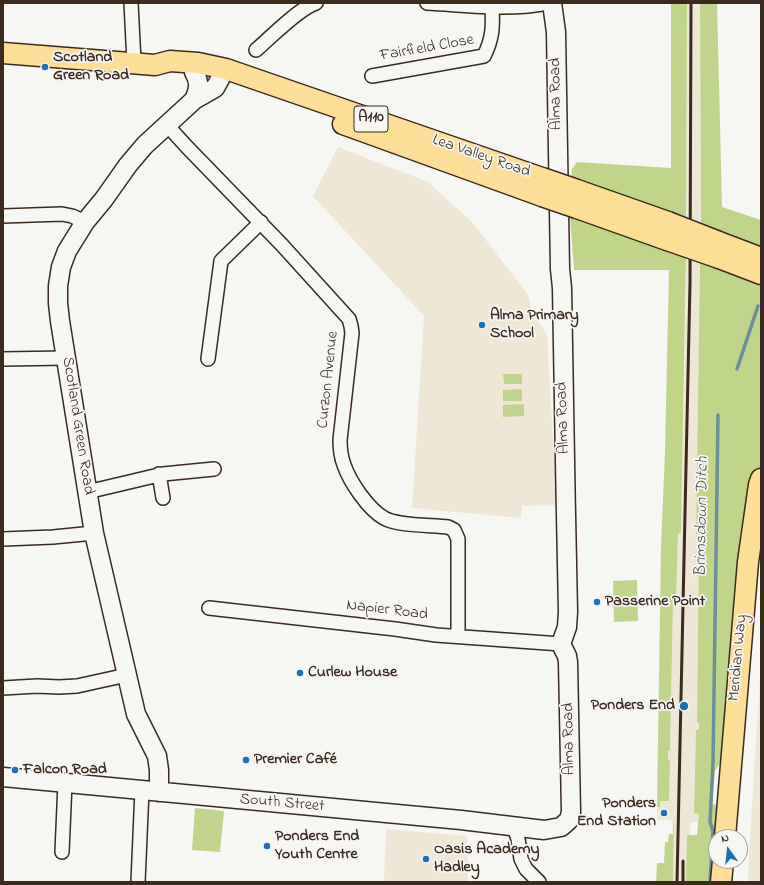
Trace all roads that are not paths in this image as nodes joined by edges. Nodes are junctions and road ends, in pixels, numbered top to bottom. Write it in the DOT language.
graph roads {
  1 [pos="131,3"];
  2 [pos="316,3"];
  3 [pos="427,3"];
  4 [pos="551,3"];
  5 [pos="492,6"];
  6 [pos="256,50"];
  7 [pos="3,53"];
  8 [pos="134,62"];
  9 [pos="196,67"];
  10 [pos="372,76"];
  11 [pos="220,79"];
  12 [pos="194,100"];
  13 [pos="167,125"];
  14 [pos="542,187"];
  15 [pos="3,216"];
  16 [pos="84,222"];
  17 [pos="261,222"];
  18 [pos="719,250"];
  19 [pos="761,258"];
  20 [pos="761,274"];
  21 [pos="66,358"];
  22 [pos="3,359"];
  23 [pos="208,359"];
  24 [pos="214,469"];
  25 [pos="159,474"];
  26 [pos="761,480"];
  27 [pos="87,492"];
  28 [pos="163,498"];
  29 [pos="94,533"];
  30 [pos="3,539"];
  31 [pos="209,608"];
  32 [pos="458,636"];
  33 [pos="561,644"];
  34 [pos="128,675"];
  35 [pos="3,688"];
  36 [pos="3,778"];
  37 [pos="65,783"];
  38 [pos="150,791"];
  39 [pos="514,827"];
  40 [pos="561,827"];
  41 [pos="726,829"];
  42 [pos="65,845"];
  43 [pos="722,869"];
  44 [pos="138,882"];
  45 [pos="539,882"];
  46 [pos="721,882"];
  1 -- 8 [label="street"];
  2 -- 6 [label="street"];
  3 -- 5 [label="street"];
  4 -- 5 [label="street"];
  4 -- 33 [label="street, Alma Road"];
  5 -- 10 [label="street, Fairfield Close"];
  7 -- 8 [label="main road, A110"];
  8 -- 9 [label="main road, Lea Valley Road / A110"];
  9 -- 11 [label="main road, Lea Valley Road"];
  9 -- 12 [label="street"];
  9 -- 14 [label="main road, Lea Valley Road / A110"];
  11 -- 12 [label="street, Scotland Green Road"];
  11 -- 14 [label="main road, Lea Valley Road / A110"];
  12 -- 13 [label="street, Scotland Green Road"];
  13 -- 16 [label="street, Scotland Green Road"];
  13 -- 17 [label="street, Curzon Avenue"];
  14 -- 18 [label="main road, Lea Valley Road / A110, bridge"];
  15 -- 16 [label="street"];
  16 -- 21 [label="street, Scotland Green Road"];
  17 -- 23 [label="street"];
  17 -- 32 [label="street, Curzon Avenue"];
  18 -- 19 [label="main road, Lea Valley Road / A110"];
  18 -- 20 [label="main road, Lea Valley Road / A110"];
  21 -- 22 [label="street"];
  21 -- 27 [label="street, Scotland Green Road"];
  24 -- 25 [label="street"];
  25 -- 27 [label="street"];
  25 -- 28 [label="street"];
  26 -- 41 [label="main road, Meridian Way"];
  27 -- 29 [label="street, Scotland Green Road"];
  29 -- 30 [label="street"];
  29 -- 34 [label="street, Scotland Green Road"];
  31 -- 32 [label="street, Napier Road"];
  32 -- 33 [label="street, Napier Road"];
  33 -- 40 [label="street, Alma Road"];
  34 -- 35 [label="street"];
  34 -- 38 [label="street, Scotland Green Road"];
  36 -- 37 [label="street, South Street"];
  37 -- 38 [label="street, South Street"];
  37 -- 42 [label="street"];
  38 -- 39 [label="street, South Street"];
  38 -- 44 [label="street"];
  39 -- 40 [label="street, South Street"];
  39 -- 45 [label="street"];
  43 -- 46 [label="main road"];
}
